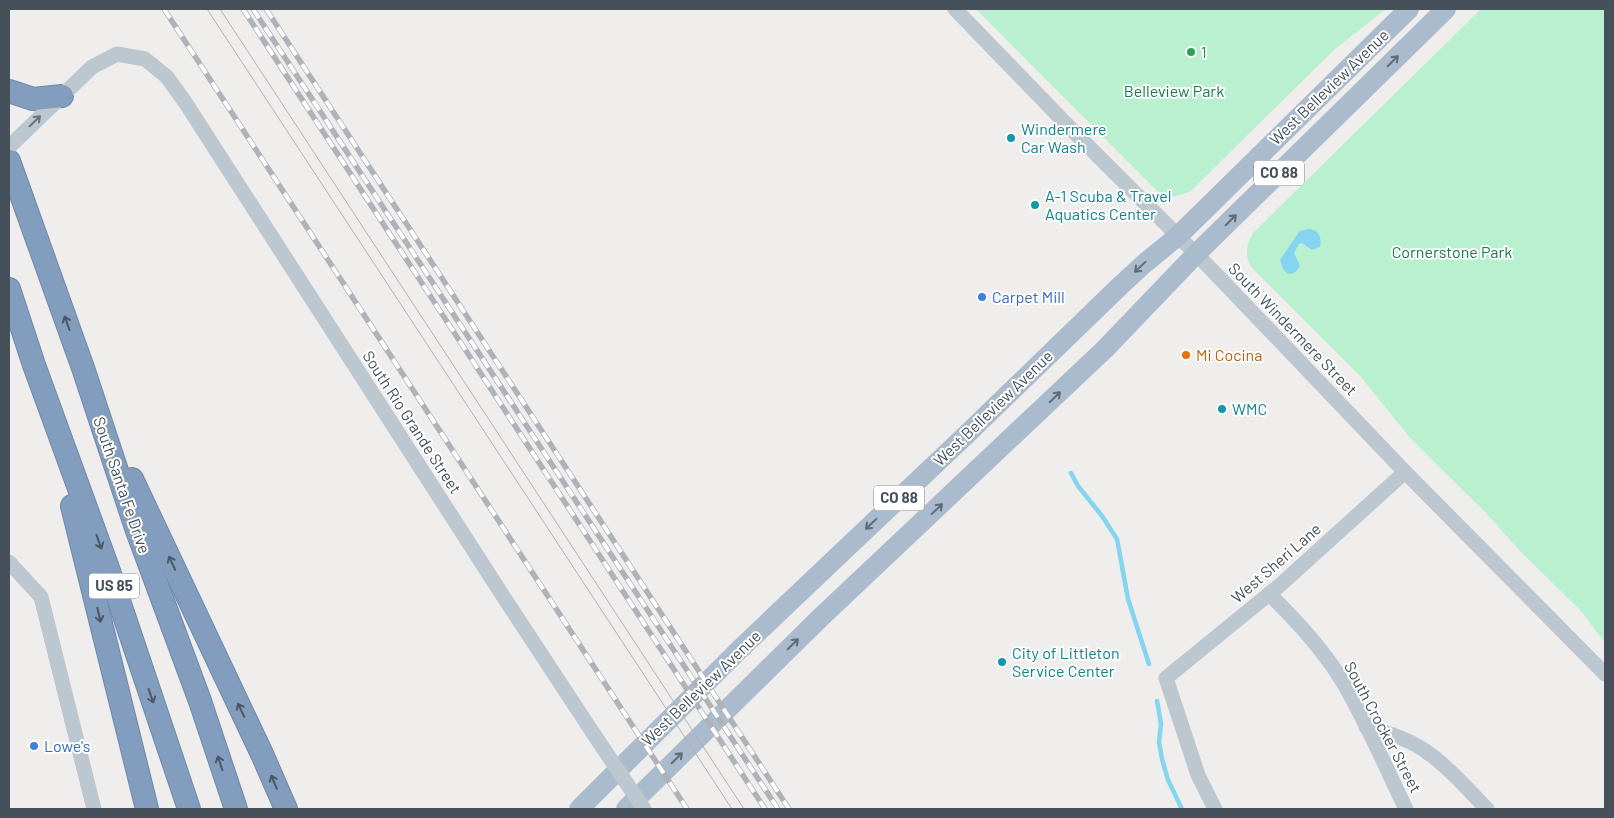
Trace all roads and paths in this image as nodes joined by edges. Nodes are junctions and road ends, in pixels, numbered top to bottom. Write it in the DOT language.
graph roads {
  1 [pos="954,9"];
  2 [pos="1409,9"];
  3 [pos="1446,9"];
  4 [pos="9,91"];
  5 [pos="62,96"];
  6 [pos="9,147"];
  7 [pos="9,161"];
  8 [pos="1178,236"];
  9 [pos="1196,254"];
  10 [pos="9,289"];
  11 [pos="34,365"];
  12 [pos="83,368"];
  13 [pos="1406,472"];
  14 [pos="9,562"];
  15 [pos="1269,594"];
  16 [pos="1605,674"];
  17 [pos="1366,727"];
  18 [pos="94,809"];
  19 [pos="147,809"];
  20 [pos="189,809"];
  21 [pos="236,809"];
  22 [pos="286,809"];
  23 [pos="579,809"];
  24 [pos="626,809"];
  25 [pos="644,809"];
  26 [pos="1215,809"];
  27 [pos="1406,809"];
  28 [pos="1487,809"];
  1 -- 8 [label="street, South Windermere Street"];
  2 -- 8 [label="main road, West Belleview Avenue / CO 88"];
  9 -- 3 [label="main road, West Belleview Avenue / CO 88, one-way"];
  4 -- 5 [label="highway"];
  6 -- 5 [label="street, one-way"];
  5 -- 25 [label="street, South Rio Grande Street, bridge"];
  12 -- 7 [label="highway, South Santa Fe Drive / US 85, one-way"];
  8 -- 9 [label="street, South Windermere Street"];
  8 -- 23 [label="main road, West Belleview Avenue / CO 88, one-way"];
  9 -- 13 [label="street, South Windermere Street"];
  24 -- 9 [label="main road, West Belleview Avenue / CO 88, one-way"];
  10 -- 11 [label="highway, US 85"];
  11 -- 19 [label="highway, one-way"];
  11 -- 20 [label="highway, US 85, one-way"];
  21 -- 12 [label="highway, South Santa Fe Drive / US 85, one-way"];
  22 -- 12 [label="highway, one-way"];
  13 -- 15 [label="street, West Sheri Lane"];
  13 -- 16 [label="street, South Windermere Street"];
  14 -- 18 [label="street"];
  15 -- 17 [label="street, South Crocker Street"];
  15 -- 26 [label="street, West Sheri Lane"];
  17 -- 27 [label="street, South Crocker Street"];
  17 -- 28 [label="street"];
}
